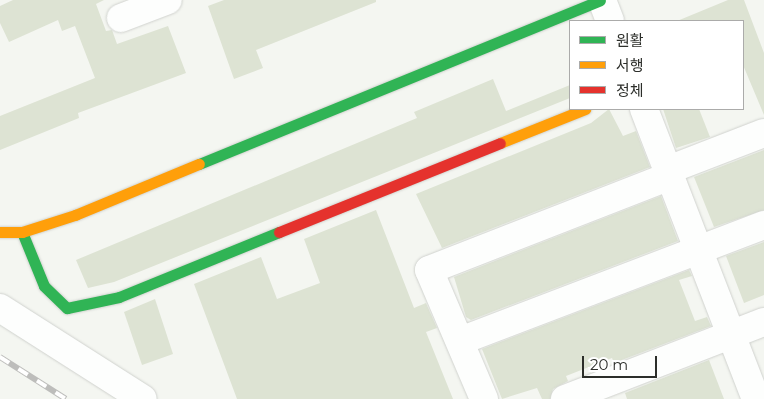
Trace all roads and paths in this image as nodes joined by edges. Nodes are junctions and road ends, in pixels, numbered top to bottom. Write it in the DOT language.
graph roads {
  1 [pos="168,0"];
  2 [pos="601,0"];
  3 [pos="121,18"];
  4 [pos="610,20"];
  5 [pos="583,110"];
  6 [pos="644,110"];
  7 [pos="764,133"];
  8 [pos="669,173"];
  9 [pos="764,225"];
  10 [pos="0,232"];
  11 [pos="22,232"];
  12 [pos="697,247"];
  13 [pos="0,308"];
  14 [pos="764,322"];
  15 [pos="731,334"];
  16 [pos="460,341"];
  17 [pos="143,399"];
  18 [pos="484,399"];
  19 [pos="565,399"];
  20 [pos="756,399"];
  1 -- 3 [label="street"];
  2 -- 4 [label="street"];
  2 -- 11 [label="street"];
  5 -- 11 [label="street"];
  6 -- 8 [label="street"];
  7 -- 8 [label="street"];
  8 -- 12 [label="street"];
  8 -- 16 [label="street"];
  9 -- 12 [label="street"];
  10 -- 11 [label="street"];
  12 -- 15 [label="street"];
  12 -- 16 [label="street"];
  13 -- 17 [label="street"];
  14 -- 15 [label="street"];
  15 -- 19 [label="street"];
  15 -- 20 [label="street"];
  16 -- 18 [label="street"];
}
